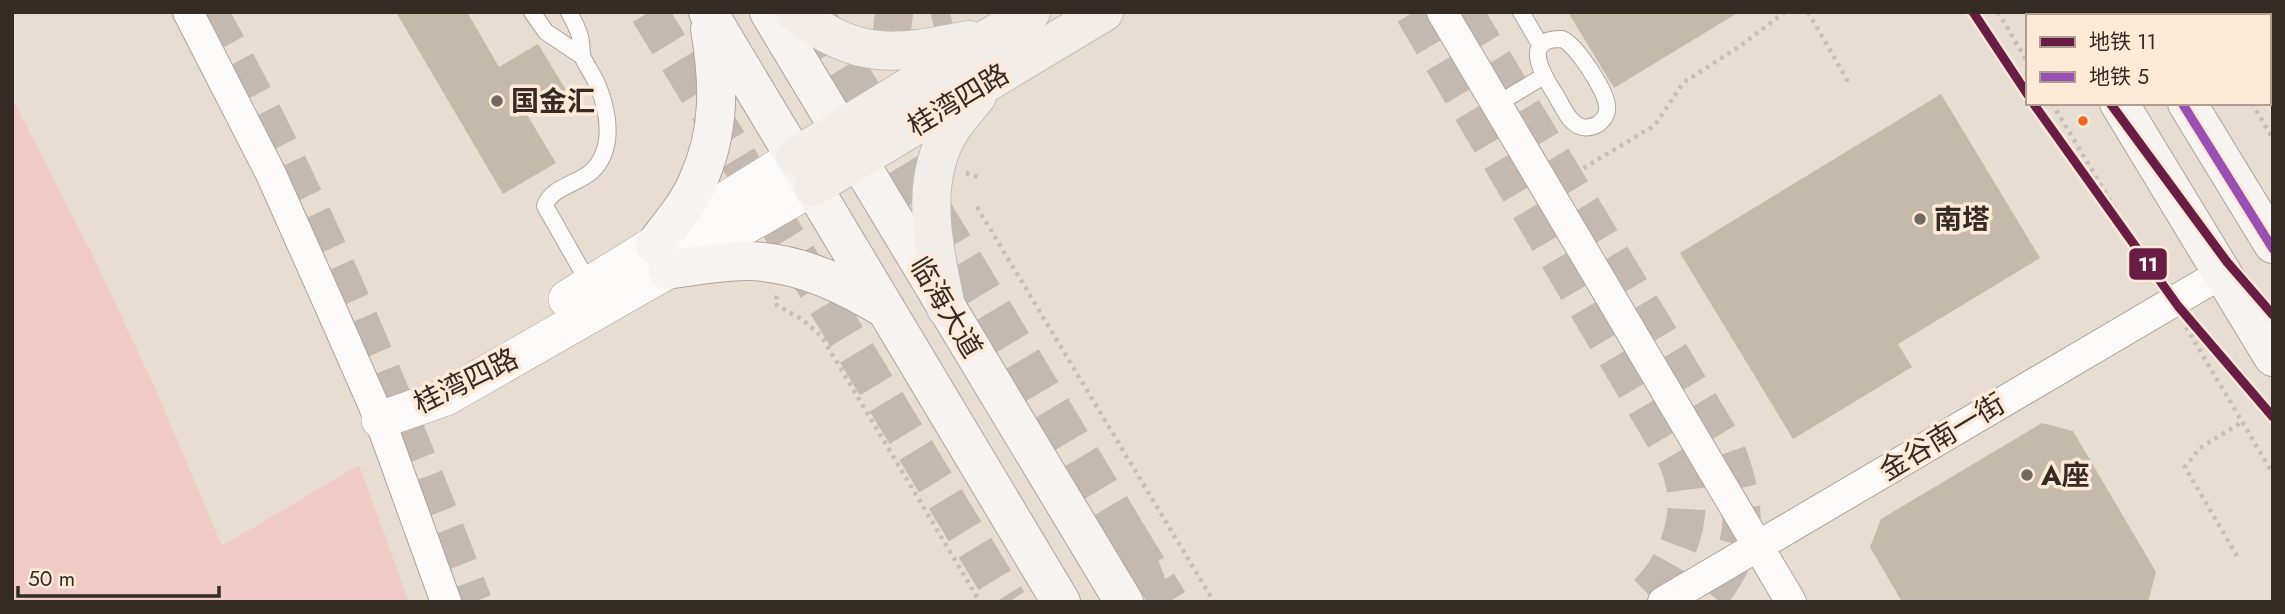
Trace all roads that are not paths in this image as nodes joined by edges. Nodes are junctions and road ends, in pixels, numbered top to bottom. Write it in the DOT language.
graph roads {
  1 [pos="188,12"];
  2 [pos="532,12"];
  3 [pos="569,12"];
  4 [pos="769,12"];
  5 [pos="794,12"];
  6 [pos="1031,12"];
  7 [pos="1104,12"];
  8 [pos="1442,12"];
  9 [pos="1521,12"];
  10 [pos="708,13"];
  11 [pos="995,35"];
  12 [pos="1541,46"];
  13 [pos="582,56"];
  14 [pos="1008,70"];
  15 [pos="1544,76"];
  16 [pos="1497,104"];
  17 [pos="2120,105"];
  18 [pos="2189,105"];
  19 [pos="849,145"];
  20 [pos="804,172"];
  21 [pos="2272,241"];
  22 [pos="661,257"];
  23 [pos="2221,273"];
  24 [pos="590,285"];
  25 [pos="946,308"];
  26 [pos="887,310"];
  27 [pos="2273,357"];
  28 [pos="380,420"];
  29 [pos="1758,546"];
  30 [pos="446,602"];
  31 [pos="1061,602"];
  32 [pos="1124,602"];
  33 [pos="1664,602"];
  34 [pos="1791,602"];
  1 -- 28 [label="street"];
  2 -- 13 [label="lane"];
  3 -- 13 [label="lane"];
  4 -- 19 [label="main road, 临海大道"];
  5 -- 11 [label="main road"];
  6 -- 11 [label="main road, 桂湾四路"];
  7 -- 14 [label="main road, 桂湾四路"];
  8 -- 16 [label="street"];
  9 -- 12 [label="lane"];
  10 -- 20 [label="main road, 临海大道"];
  10 -- 22 [label="main road"];
  11 -- 19 [label="main road, 桂湾四路"];
  12 -- 15 [label="lane"];
  12 -- 15 [label="lane"];
  13 -- 24 [label="lane"];
  14 -- 19 [label="main road, 桂湾四路"];
  14 -- 25 [label="main road"];
  15 -- 16 [label="lane"];
  16 -- 29 [label="street"];
  17 -- 23 [label="main road"];
  18 -- 21 [label="main road"];
  19 -- 20 [label="main road, 桂湾四路"];
  19 -- 25 [label="main road, 临海大道"];
  20 -- 22 [label="street, 桂湾四路"];
  20 -- 26 [label="main road, 临海大道"];
  22 -- 24 [label="street, 桂湾四路"];
  22 -- 26 [label="main road"];
  22 -- 28 [label="street, 桂湾四路"];
  23 -- 27 [label="main road"];
  23 -- 29 [label="street, 金谷南一街"];
  24 -- 28 [label="street, 桂湾四路"];
  25 -- 32 [label="main road, 临海大道"];
  26 -- 31 [label="main road, 临海大道"];
  28 -- 30 [label="street"];
  29 -- 33 [label="street, 金谷南一街"];
  29 -- 34 [label="street"];
}
